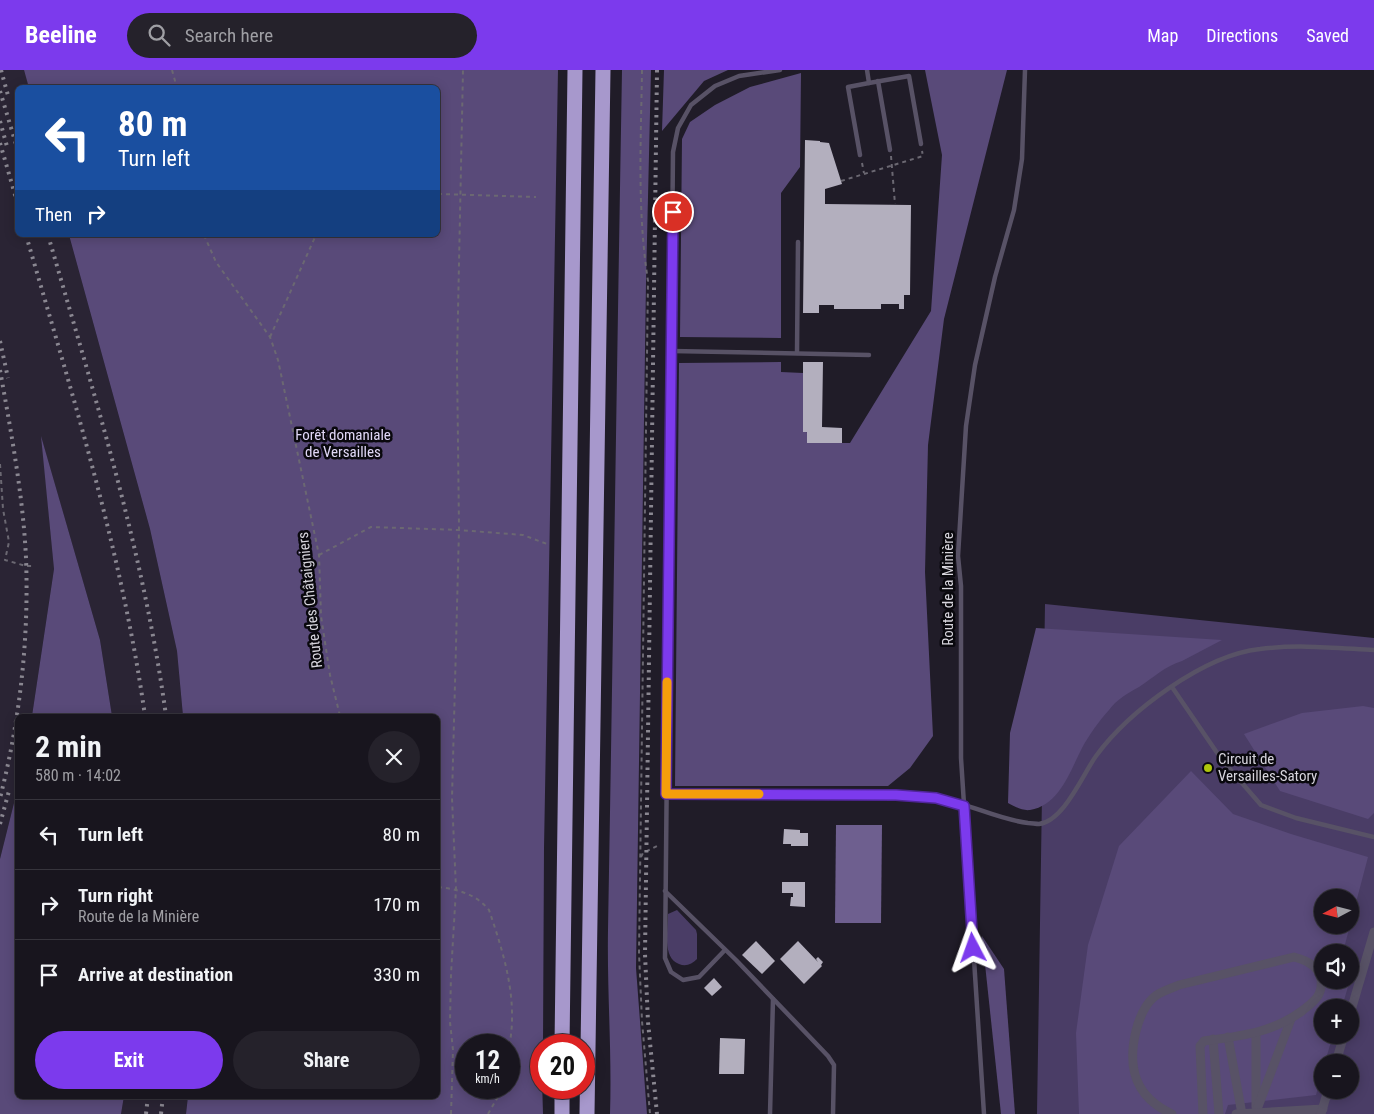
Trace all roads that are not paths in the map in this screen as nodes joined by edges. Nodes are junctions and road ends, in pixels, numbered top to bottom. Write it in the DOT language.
graph roads {
  1 [pos="575,70"];
  2 [pos="603,70"];
  3 [pos="780,70"];
  4 [pos="867,70"];
  5 [pos="1025,70"];
  6 [pos="878,81"];
  7 [pos="869,83"];
  8 [pos="920,144"];
  9 [pos="890,150"];
  10 [pos="860,155"];
  11 [pos="798,242"];
  12 [pos="672,351"];
  13 [pos="797,353"];
  14 [pos="869,355"];
  15 [pos="1374,650"];
  16 [pos="1172,687"];
  17 [pos="666,794"];
  18 [pos="964,806"];
  19 [pos="1374,837"];
  20 [pos="665,891"];
  21 [pos="1374,932"];
  22 [pos="725,950"];
  23 [pos="773,999"];
  24 [pos="1354,999"];
  25 [pos="1291,1019"];
  26 [pos="1256,1032"];
  27 [pos="562,1034"];
  28 [pos="1228,1038"];
  29 [pos="1213,1039"];
  30 [pos="562,1099"];
  31 [pos="1322,1111"];
  32 [pos="1256,1112"];
  33 [pos="562,1114"];
  34 [pos="586,1114"];
  35 [pos="770,1114"];
  36 [pos="833,1114"];
  37 [pos="984,1114"];
  38 [pos="1172,1114"];
  39 [pos="1203,1114"];
  40 [pos="1219,1114"];
  41 [pos="1240,1114"];
  1 -- 27 [label="highway"];
  2 -- 34 [label="highway"];
  3 -- 12 [label="lane"];
  4 -- 7 [label="lane"];
  5 -- 18 [label="lane, Route de la Minière"];
  6 -- 7 [label="lane"];
  6 -- 8 [label="lane"];
  6 -- 9 [label="lane"];
  7 -- 10 [label="lane"];
  11 -- 13 [label="lane"];
  12 -- 13 [label="lane"];
  12 -- 17 [label="lane"];
  13 -- 14 [label="lane"];
  15 -- 16 [label="lane"];
  16 -- 18 [label="lane"];
  16 -- 19 [label="lane"];
  17 -- 18 [label="lane"];
  17 -- 20 [label="lane"];
  18 -- 37 [label="lane, Route de la Minière"];
  20 -- 22 [label="lane"];
  20 -- 22 [label="lane"];
  21 -- 24 [label="street"];
  22 -- 23 [label="lane"];
  23 -- 35 [label="lane"];
  23 -- 36 [label="lane"];
  25 -- 26 [label="street"];
  25 -- 32 [label="street"];
  25 -- 38 [label="street"];
  26 -- 28 [label="street"];
  26 -- 32 [label="street"];
  28 -- 29 [label="street"];
  28 -- 41 [label="street"];
  29 -- 39 [label="street"];
  29 -- 40 [label="street"];
  30 -- 33 [label="highway"];
  31 -- 32 [label="street"];
  32 -- 41 [label="street"];
}
